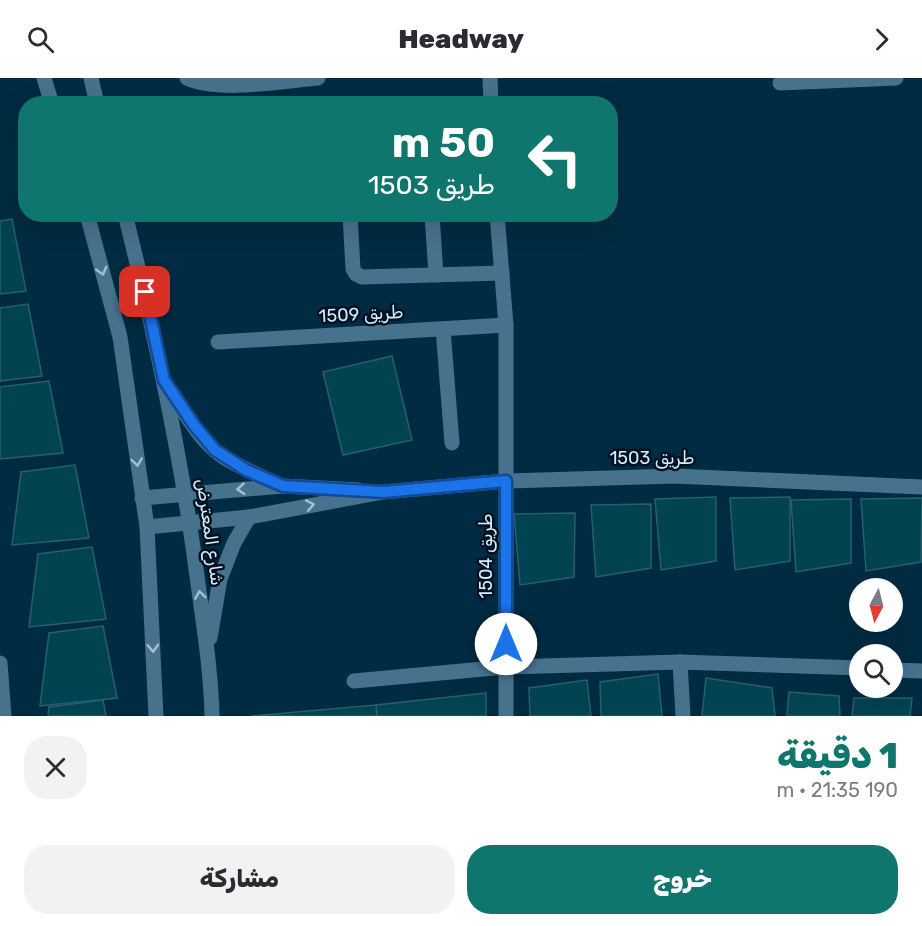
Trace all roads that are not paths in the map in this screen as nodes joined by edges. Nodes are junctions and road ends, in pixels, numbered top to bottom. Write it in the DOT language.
graph roads {
  1 [pos="44,78"];
  2 [pos="91,78"];
  3 [pos="187,78"];
  4 [pos="318,78"];
  5 [pos="490,78"];
  6 [pos="897,78"];
  7 [pos="780,82"];
  8 [pos="50,96"];
  9 [pos="95,96"];
  10 [pos="491,96"];
  11 [pos="89,222"];
  12 [pos="127,222"];
  13 [pos="350,222"];
  14 [pos="433,222"];
  15 [pos="498,222"];
  16 [pos="502,273"];
  17 [pos="436,275"];
  18 [pos="506,325"];
  19 [pos="443,329"];
  20 [pos="218,342"];
  21 [pos="164,380"];
  22 [pos="452,443"];
  23 [pos="506,481"];
  24 [pos="283,486"];
  25 [pos="922,487"];
  26 [pos="383,492"];
  27 [pos="185,493"];
  28 [pos="142,498"];
  29 [pos="249,517"];
  30 [pos="190,524"];
  31 [pos="147,527"];
  32 [pos="207,653"];
  33 [pos="680,662"];
  34 [pos="0,663"];
  35 [pos="506,667"];
  36 [pos="849,668"];
  37 [pos="903,670"];
  38 [pos="922,671"];
  39 [pos="354,681"];
  40 [pos="4,716"];
  41 [pos="156,716"];
  42 [pos="212,716"];
  43 [pos="506,716"];
  44 [pos="683,716"];
  1 -- 8 [label="street"];
  2 -- 9 [label="street"];
  3 -- 4 [label="street"];
  5 -- 10 [label="street"];
  6 -- 7 [label="street"];
  11 -- 28 [label="street, one-way"];
  12 -- 21 [label="street, شارع المعترض"];
  13 -- 17 [label="street"];
  14 -- 17 [label="street"];
  15 -- 16 [label="street"];
  16 -- 17 [label="street"];
  16 -- 18 [label="street"];
  18 -- 19 [label="street, طريق 1509"];
  18 -- 23 [label="street"];
  19 -- 20 [label="street, طريق 1509"];
  19 -- 22 [label="street"];
  21 -- 24 [label="street"];
  21 -- 27 [label="street, شارع المعترض"];
  23 -- 25 [label="street, طريق 1503"];
  23 -- 26 [label="street, طريق 1503"];
  23 -- 35 [label="street, طريق 1504"];
  24 -- 26 [label="street, طريق 1503"];
  24 -- 27 [label="street, طريق 1503, one-way"];
  29 -- 26 [label="street, طريق 1503, one-way"];
  27 -- 28 [label="street, طريق 1503"];
  27 -- 30 [label="street, شارع المعترض"];
  28 -- 31 [label="street"];
  29 -- 30 [label="street, طريق 1503"];
  29 -- 32 [label="street"];
  30 -- 31 [label="street, طريق 1503"];
  32 -- 30 [label="street, شارع المعترض, one-way"];
  31 -- 41 [label="street, one-way"];
  32 -- 42 [label="street, شارع المعترض"];
  33 -- 35 [label="street"];
  33 -- 36 [label="street"];
  33 -- 44 [label="street"];
  34 -- 40 [label="street"];
  35 -- 39 [label="street"];
  35 -- 43 [label="street, طريق 1504"];
  37 -- 38 [label="street"];
}
